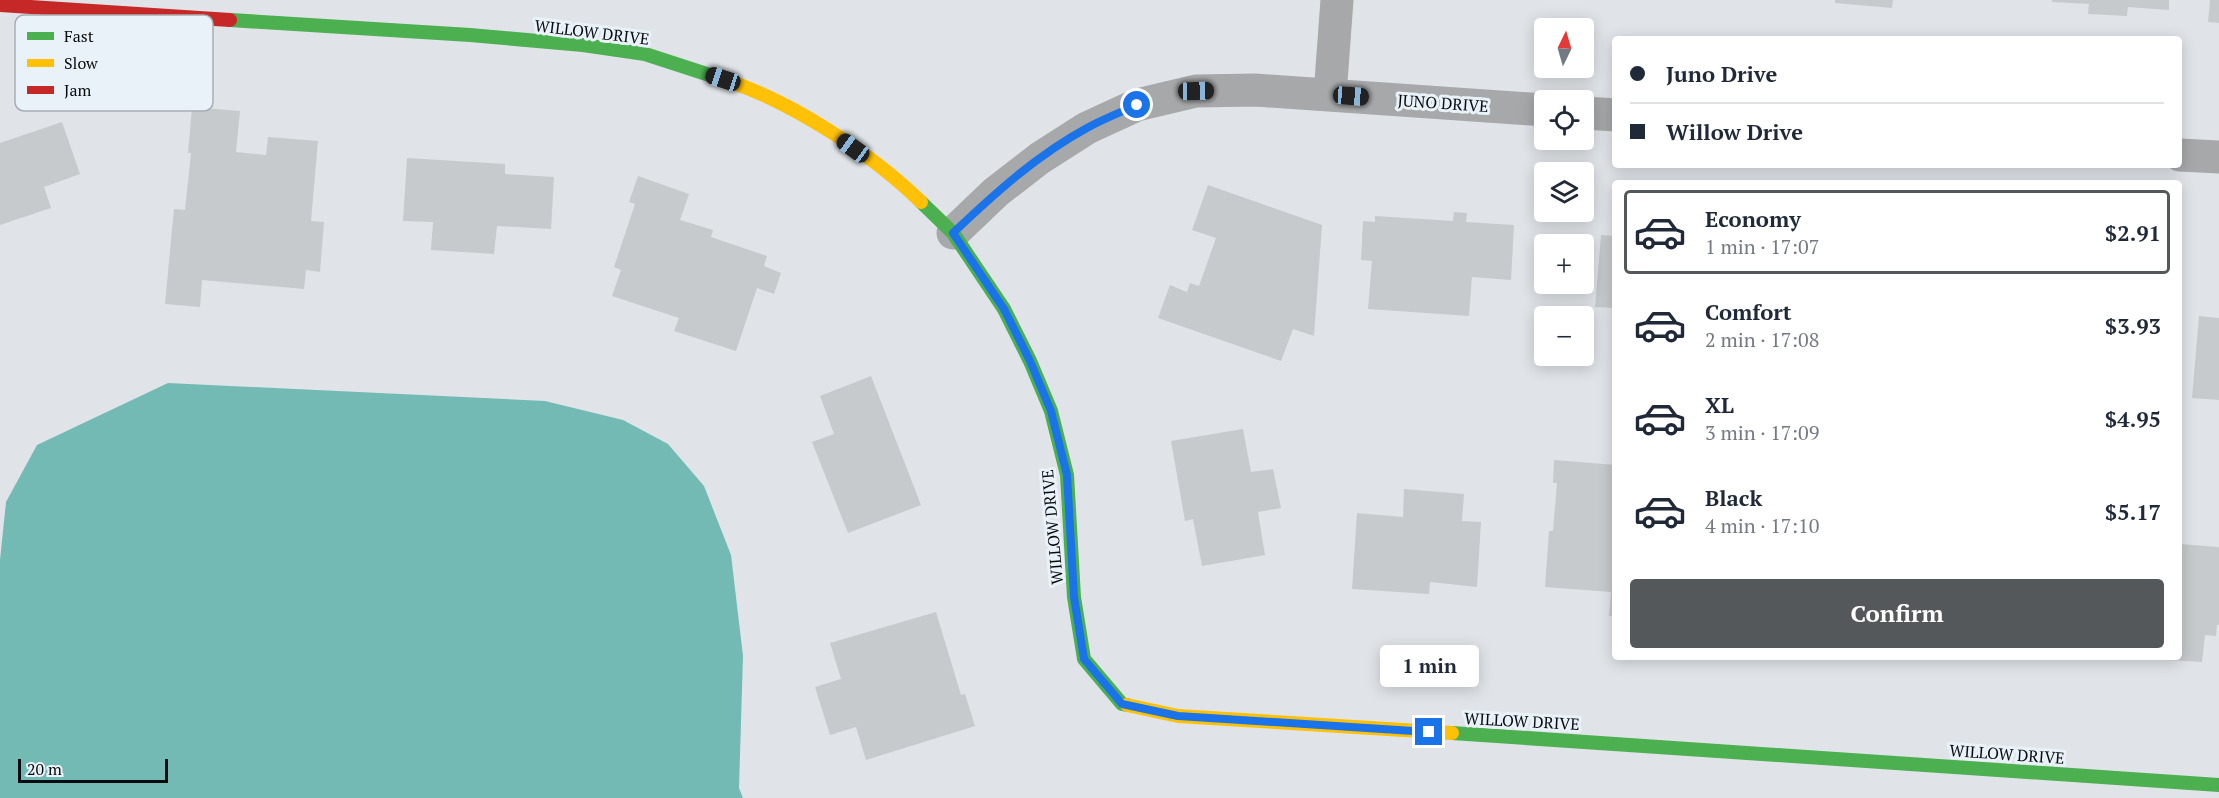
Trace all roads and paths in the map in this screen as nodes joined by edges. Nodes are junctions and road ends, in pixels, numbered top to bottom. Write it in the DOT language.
graph roads {
  1 [pos="1337,0"];
  2 [pos="0,5"];
  3 [pos="157,15"];
  4 [pos="213,19"];
  5 [pos="1329,95"];
  6 [pos="1534,109"];
  7 [pos="1594,114"];
  8 [pos="1612,115"];
  9 [pos="2182,155"];
  10 [pos="2219,157"];
  11 [pos="953,233"];
  12 [pos="2219,785"];
  1 -- 5 [label="street"];
  2 -- 3 [label="street, WILLOW DRIVE"];
  4 -- 11 [label="street, WILLOW DRIVE"];
  5 -- 6 [label="street, JUNO DRIVE"];
  5 -- 11 [label="street, JUNO DRIVE"];
  7 -- 8 [label="street"];
  9 -- 10 [label="street"];
  11 -- 12 [label="street, WILLOW DRIVE"];
}
